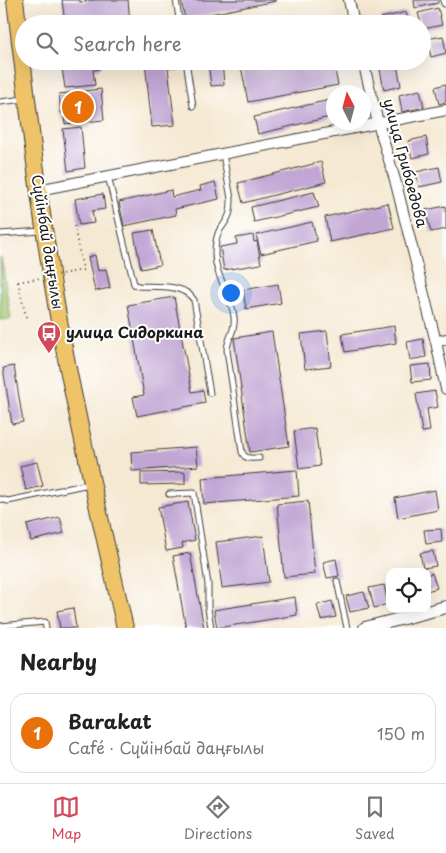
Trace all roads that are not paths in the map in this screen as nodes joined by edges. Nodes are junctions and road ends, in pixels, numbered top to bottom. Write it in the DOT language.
graph roads {
  1 [pos="16,0"];
  2 [pos="176,0"];
  3 [pos="349,0"];
  4 [pos="18,15"];
  5 [pos="178,15"];
  6 [pos="352,15"];
  7 [pos="24,70"];
  8 [pos="187,70"];
  9 [pos="365,70"];
  10 [pos="27,99"];
  11 [pos="0,102"];
  12 [pos="193,106"];
  13 [pos="446,110"];
  14 [pos="378,123"];
  15 [pos="223,153"];
  16 [pos="108,176"];
  17 [pos="38,190"];
  18 [pos="44,231"];
  19 [pos="0,234"];
  20 [pos="441,341"];
  21 [pos="446,389"];
  22 [pos="210,393"];
  23 [pos="259,458"];
  24 [pos="92,484"];
  25 [pos="169,494"];
  26 [pos="0,499"];
  27 [pos="337,582"];
  28 [pos="446,608"];
  29 [pos="0,626"];
  30 [pos="46,628"];
  31 [pos="124,628"];
  32 [pos="211,628"];
  33 [pos="347,628"];
  34 [pos="365,628"];
  1 -- 4 [label="main road, Сүйінбай даңғылы"];
  2 -- 5 [label="lane"];
  3 -- 6 [label="street"];
  7 -- 10 [label="main road, Сүйінбай даңғылы"];
  8 -- 12 [label="lane"];
  9 -- 14 [label="street, улица Грибоедова"];
  10 -- 11 [label="lane"];
  10 -- 17 [label="main road, Сүйінбай даңғылы"];
  13 -- 14 [label="street"];
  14 -- 15 [label="street"];
  14 -- 20 [label="street, улица Грибоедова"];
  15 -- 16 [label="street"];
  15 -- 23 [label="lane"];
  16 -- 17 [label="street"];
  16 -- 22 [label="lane"];
  17 -- 18 [label="main road, Сүйінбай даңғылы"];
  18 -- 19 [label="lane"];
  18 -- 24 [label="main road, Сүйінбай даңғылы"];
  20 -- 21 [label="street, улица Грибоедова"];
  24 -- 26 [label="lane"];
  24 -- 31 [label="main road, Сүйінбай даңғылы"];
  25 -- 32 [label="lane"];
  27 -- 33 [label="lane"];
  28 -- 34 [label="street"];
  29 -- 30 [label="lane"];
}
